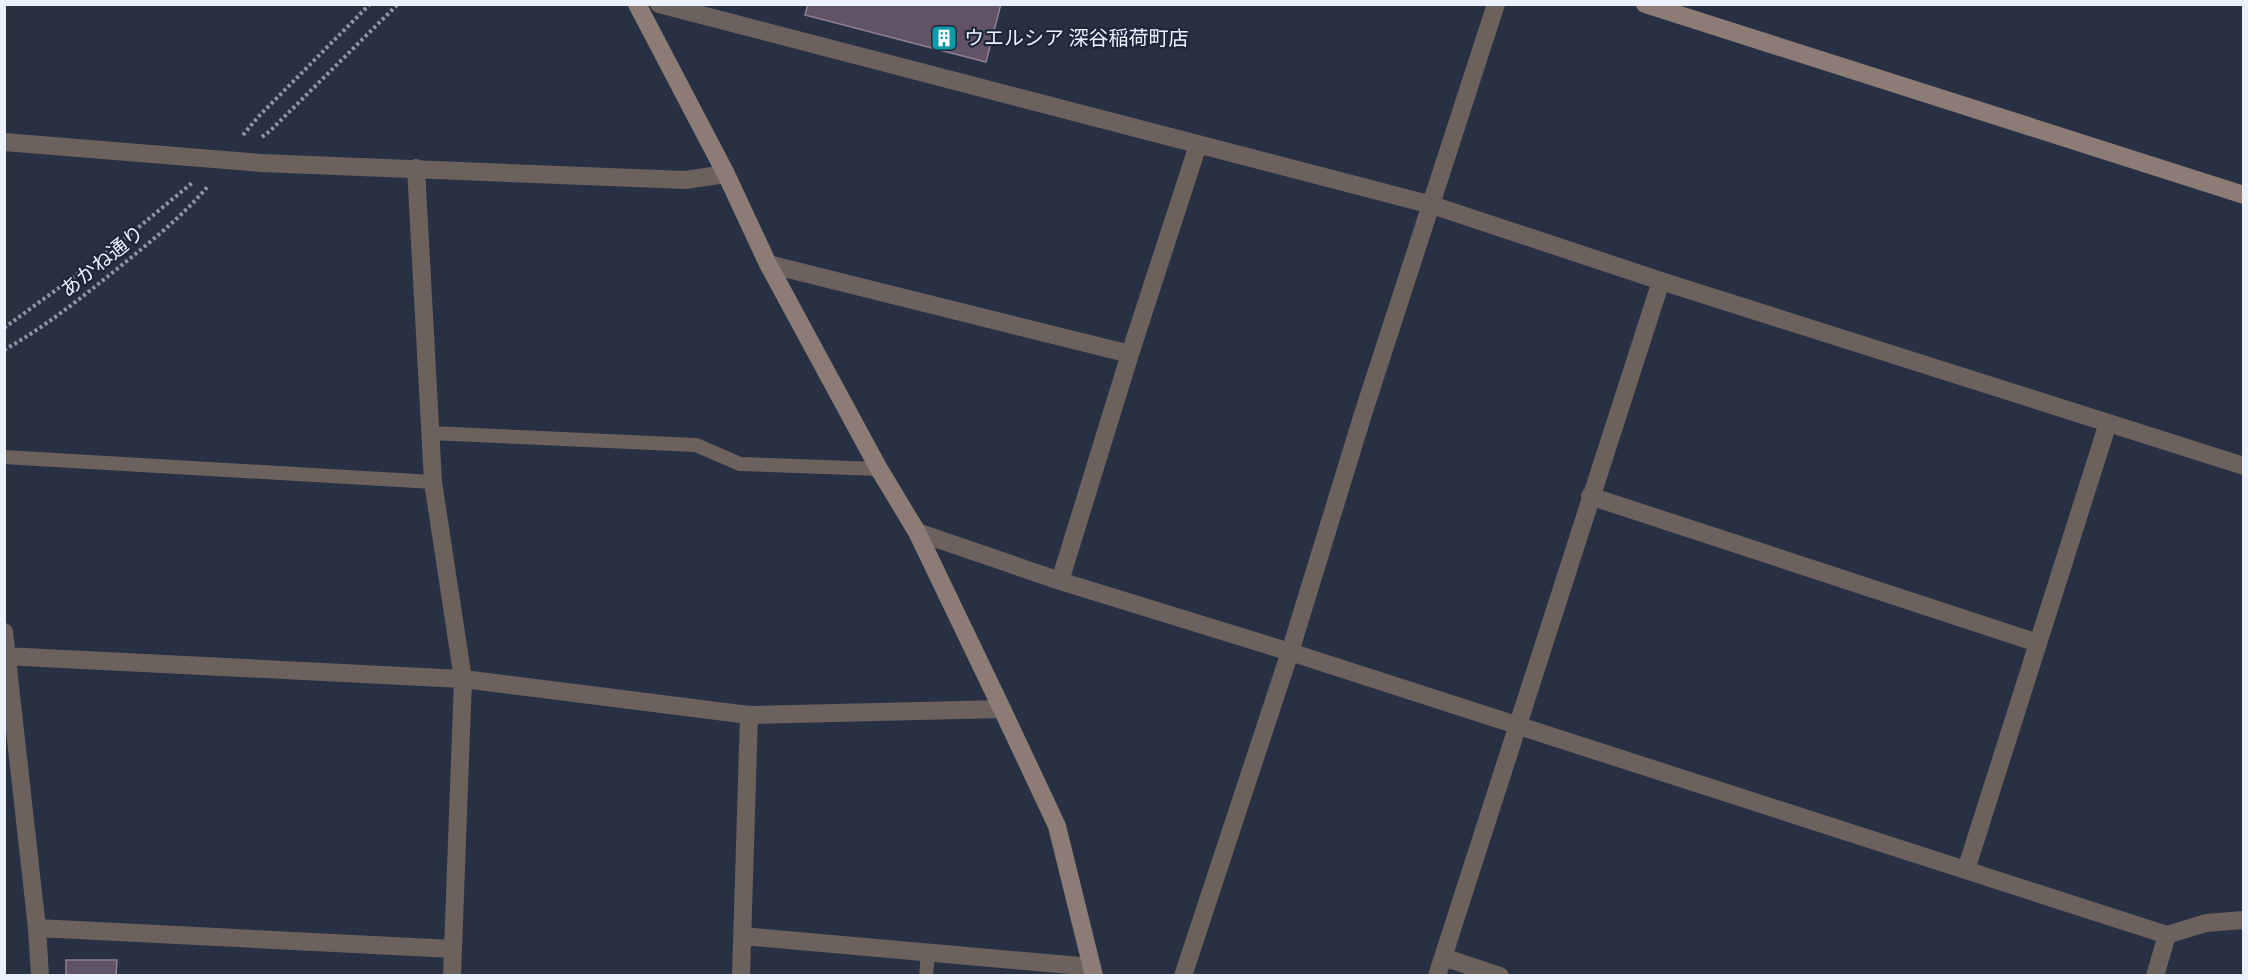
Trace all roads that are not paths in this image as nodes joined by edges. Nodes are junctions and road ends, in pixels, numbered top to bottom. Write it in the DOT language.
graph roads {
  1 [pos="637,4"];
  2 [pos="659,4"];
  3 [pos="1496,4"];
  4 [pos="1645,4"];
  5 [pos="4,142"];
  6 [pos="1198,145"];
  7 [pos="416,168"];
  8 [pos="726,174"];
  9 [pos="2244,195"];
  10 [pos="1432,205"];
  11 [pos="768,264"];
  12 [pos="1660,281"];
  13 [pos="1130,354"];
  14 [pos="2108,423"];
  15 [pos="430,433"];
  16 [pos="4,457"];
  17 [pos="2244,466"];
  18 [pos="879,469"];
  19 [pos="433,483"];
  20 [pos="1590,496"];
  21 [pos="917,532"];
  22 [pos="1060,581"];
  23 [pos="4,632"];
  24 [pos="2038,643"];
  25 [pos="1290,652"];
  26 [pos="6,656"];
  27 [pos="463,679"];
  28 [pos="1002,708"];
  29 [pos="748,715"];
  30 [pos="1516,725"];
  31 [pos="1966,870"];
  32 [pos="2244,920"];
  33 [pos="37,928"];
  34 [pos="2168,935"];
  35 [pos="742,936"];
  36 [pos="453,949"];
  37 [pos="928,953"];
  38 [pos="1443,957"];
  39 [pos="1093,971"];
  40 [pos="40,975"];
  41 [pos="452,975"];
  42 [pos="741,975"];
  43 [pos="926,975"];
  44 [pos="1183,975"];
  45 [pos="1437,975"];
  46 [pos="1500,975"];
  47 [pos="2156,975"];
  1 -- 8 [label="street"];
  2 -- 6 [label="street"];
  3 -- 10 [label="street"];
  4 -- 9 [label="street"];
  5 -- 7 [label="street"];
  6 -- 10 [label="street"];
  6 -- 13 [label="street"];
  7 -- 8 [label="street"];
  7 -- 15 [label="street"];
  8 -- 11 [label="street"];
  10 -- 12 [label="street"];
  10 -- 25 [label="street"];
  11 -- 13 [label="street"];
  11 -- 18 [label="street"];
  12 -- 14 [label="street"];
  12 -- 20 [label="street"];
  13 -- 22 [label="street"];
  14 -- 17 [label="street"];
  14 -- 24 [label="street"];
  15 -- 18 [label="lane"];
  15 -- 19 [label="street"];
  16 -- 19 [label="lane"];
  18 -- 21 [label="street"];
  19 -- 27 [label="street"];
  20 -- 24 [label="street"];
  20 -- 30 [label="street"];
  21 -- 22 [label="street"];
  21 -- 28 [label="street"];
  22 -- 25 [label="street"];
  23 -- 26 [label="street"];
  24 -- 31 [label="street"];
  25 -- 30 [label="street"];
  25 -- 44 [label="street"];
  26 -- 27 [label="street"];
  26 -- 33 [label="street"];
  27 -- 29 [label="street"];
  27 -- 36 [label="street"];
  28 -- 29 [label="street"];
  28 -- 39 [label="street"];
  29 -- 35 [label="street"];
  30 -- 31 [label="street"];
  30 -- 38 [label="street"];
  31 -- 34 [label="street"];
  32 -- 34 [label="street"];
  33 -- 36 [label="street"];
  33 -- 40 [label="street"];
  34 -- 47 [label="street"];
  35 -- 37 [label="street"];
  35 -- 42 [label="street"];
  36 -- 41 [label="street"];
  37 -- 39 [label="street"];
  37 -- 43 [label="lane"];
  38 -- 45 [label="street"];
  38 -- 46 [label="street"];
}
